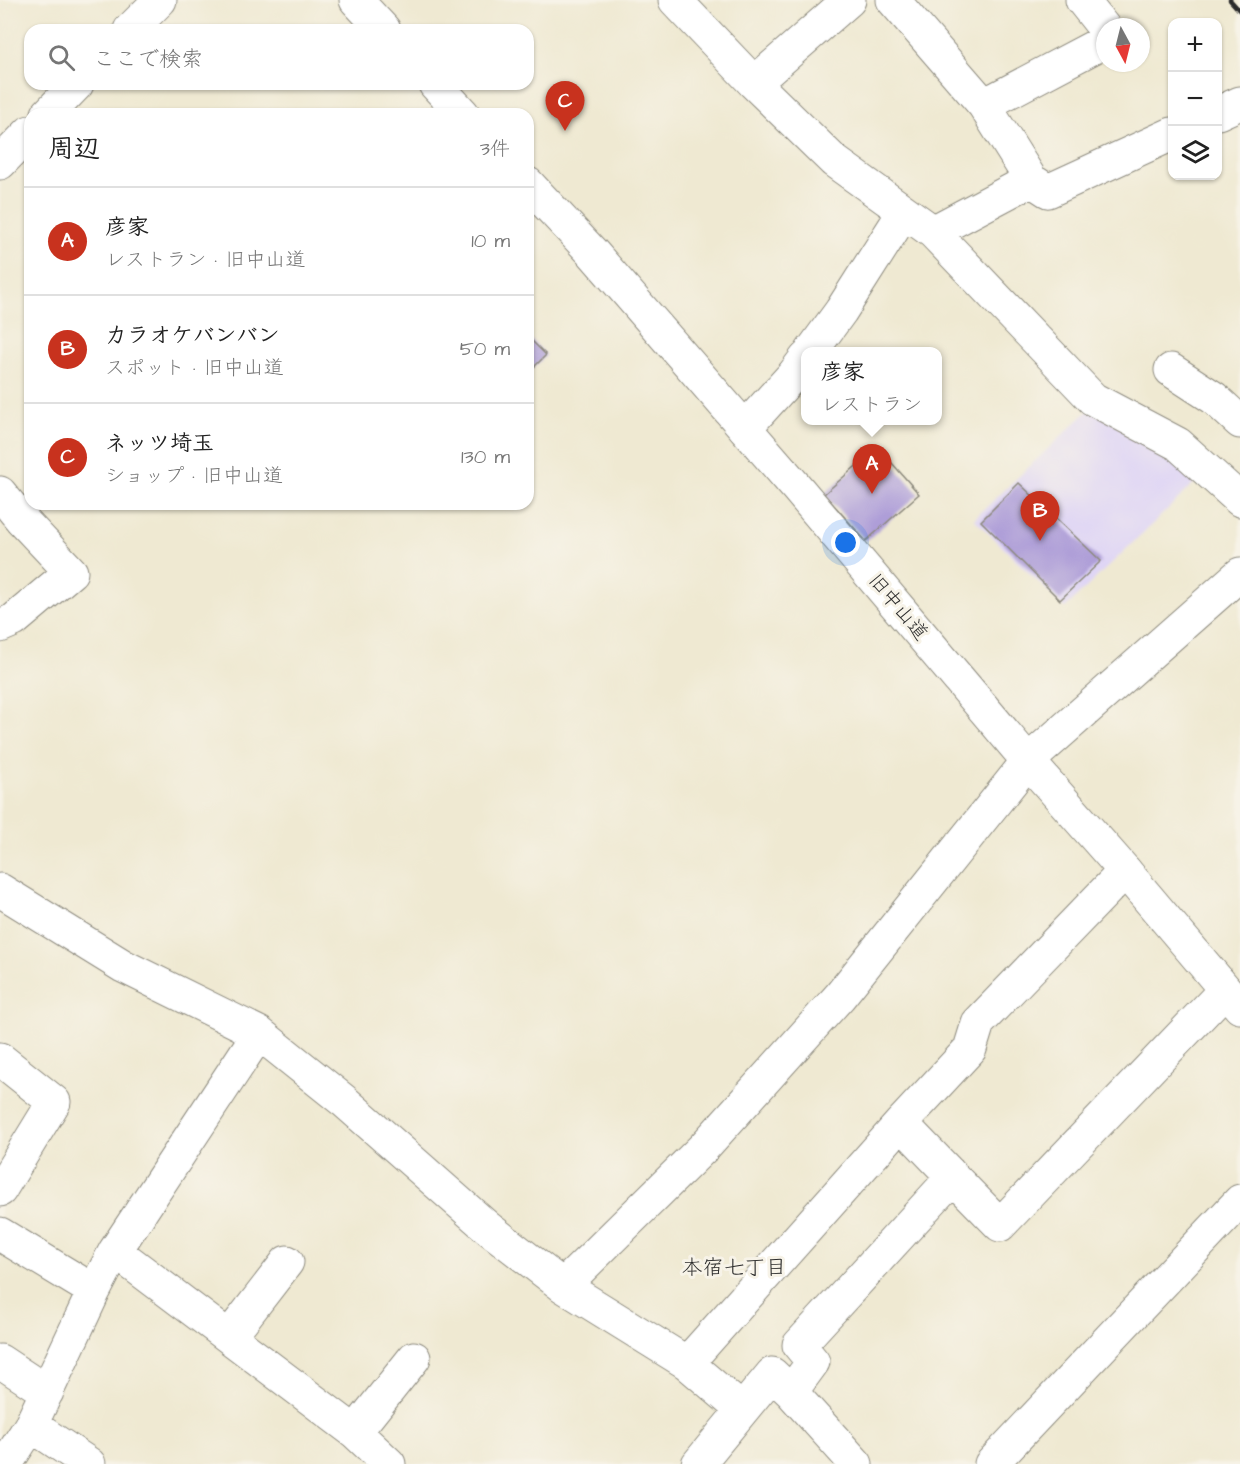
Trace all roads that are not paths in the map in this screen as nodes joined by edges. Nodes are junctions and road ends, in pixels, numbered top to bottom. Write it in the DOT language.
graph roads {
  1 [pos="160,0"];
  2 [pos="356,0"];
  3 [pos="675,0"];
  4 [pos="849,0"];
  5 [pos="893,0"];
  6 [pos="1082,0"];
  7 [pos="1096,18"];
  8 [pos="136,24"];
  9 [pos="378,24"];
  10 [pos="1096,45"];
  11 [pos="754,83"];
  12 [pos="71,90"];
  13 [pos="441,90"];
  14 [pos="1240,103"];
  15 [pos="984,105"];
  16 [pos="54,108"];
  17 [pos="457,108"];
  18 [pos="1222,111"];
  19 [pos="1168,136"];
  20 [pos="24,138"];
  21 [pos="0,163"];
  22 [pos="1031,180"];
  23 [pos="534,190"];
  24 [pos="904,212"];
  25 [pos="933,232"];
  26 [pos="814,347"];
  27 [pos="801,365"];
  28 [pos="1171,370"];
  29 [pos="1240,422"];
  30 [pos="745,428"];
  31 [pos="0,493"];
  32 [pos="1240,500"];
  33 [pos="11,524"];
  34 [pos="1240,574"];
  35 [pos="5,627"];
  36 [pos="1028,761"];
  37 [pos="1125,871"];
  38 [pos="0,890"];
  39 [pos="1232,999"];
  40 [pos="259,1033"];
  41 [pos="0,1059"];
  42 [pos="901,1123"];
  43 [pos="952,1177"];
  44 [pos="0,1190"];
  45 [pos="1240,1201"];
  46 [pos="0,1234"];
  47 [pos="115,1251"];
  48 [pos="287,1262"];
  49 [pos="563,1286"];
  50 [pos="94,1291"];
  51 [pos="229,1337"];
  52 [pos="414,1358"];
  53 [pos="0,1361"];
  54 [pos="687,1363"];
  55 [pos="46,1392"];
  56 [pos="791,1392"];
  57 [pos="742,1410"];
  58 [pos="31,1425"];
  59 [pos="355,1432"];
  60 [pos="6,1464"];
  61 [pos="89,1464"];
  62 [pos="389,1464"];
  63 [pos="698,1464"];
  64 [pos="856,1464"];
  65 [pos="991,1464"];
  1 -- 8 [label="street"];
  2 -- 9 [label="street"];
  3 -- 11 [label="street"];
  4 -- 11 [label="street"];
  5 -- 15 [label="street"];
  6 -- 7 [label="street"];
  10 -- 15 [label="street"];
  11 -- 24 [label="street"];
  12 -- 16 [label="street"];
  13 -- 17 [label="street"];
  14 -- 18 [label="street"];
  15 -- 22 [label="street"];
  19 -- 22 [label="street"];
  20 -- 21 [label="street"];
  22 -- 25 [label="street"];
  23 -- 30 [label="street, 旧中山道"];
  24 -- 25 [label="street"];
  24 -- 26 [label="street"];
  25 -- 32 [label="street"];
  27 -- 30 [label="street"];
  28 -- 29 [label="street"];
  30 -- 36 [label="street, 旧中山道"];
  31 -- 33 [label="street"];
  33 -- 35 [label="street"];
  34 -- 36 [label="street"];
  36 -- 37 [label="street, 旧中山道"];
  36 -- 49 [label="street"];
  37 -- 39 [label="street, 旧中山道"];
  37 -- 42 [label="street"];
  38 -- 40 [label="street"];
  39 -- 43 [label="street"];
  40 -- 47 [label="street"];
  40 -- 49 [label="street"];
  41 -- 44 [label="street"];
  42 -- 43 [label="street"];
  42 -- 54 [label="street"];
  43 -- 56 [label="street"];
  45 -- 65 [label="street"];
  46 -- 50 [label="street"];
  47 -- 50 [label="street"];
  47 -- 51 [label="street"];
  48 -- 51 [label="street"];
  49 -- 54 [label="street"];
  50 -- 55 [label="street"];
  51 -- 59 [label="street"];
  52 -- 59 [label="street"];
  53 -- 55 [label="street"];
  54 -- 57 [label="street"];
  55 -- 58 [label="street"];
  56 -- 57 [label="street"];
  56 -- 64 [label="street"];
  57 -- 63 [label="street"];
  58 -- 60 [label="street"];
  58 -- 61 [label="street"];
  59 -- 62 [label="street"];
}
